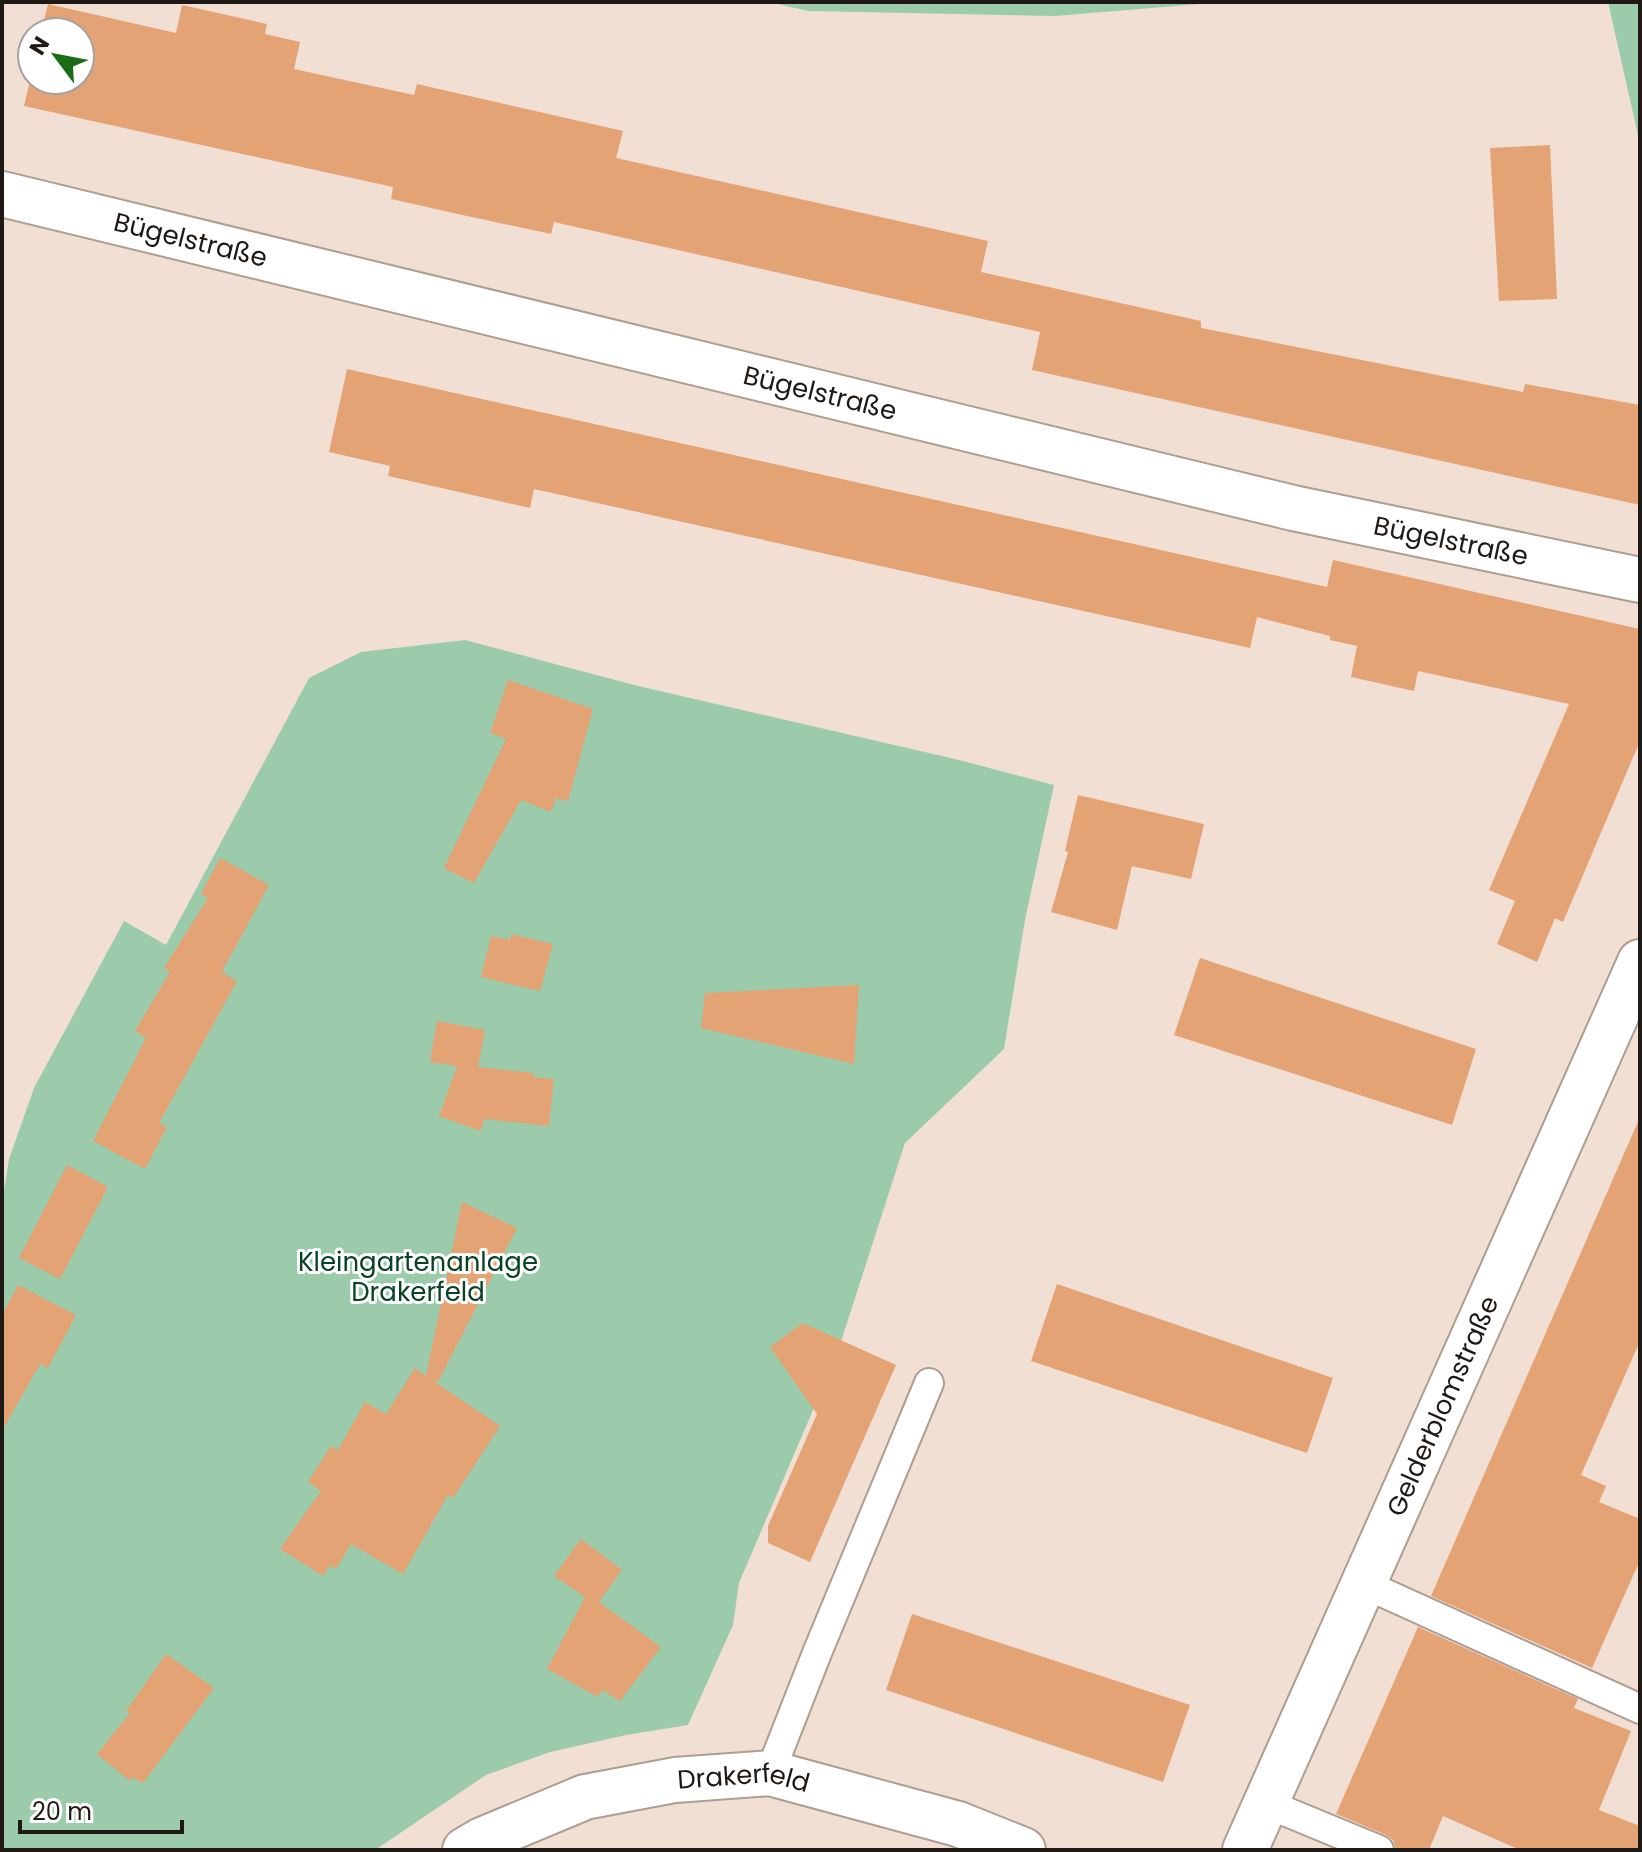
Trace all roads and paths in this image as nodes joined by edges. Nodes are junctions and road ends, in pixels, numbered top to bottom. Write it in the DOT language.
graph roads {
  1 [pos="2,194"];
  2 [pos="1640,580"];
  3 [pos="1640,962"];
  4 [pos="929,1383"];
  5 [pos="1362,1583"];
  6 [pos="1640,1709"];
  7 [pos="770,1773"];
  8 [pos="1265,1803"];
  9 [pos="465,1850"];
  10 [pos="1023,1850"];
  11 [pos="1245,1850"];
  12 [pos="1379,1850"];
  1 -- 2 [label="street, Bügelstraße"];
  3 -- 5 [label="street, Gelderblomstraße"];
  4 -- 7 [label="lane"];
  5 -- 6 [label="lane"];
  5 -- 8 [label="street, Gelderblomstraße"];
  7 -- 9 [label="street, Drakerfeld"];
  7 -- 10 [label="street, Drakerfeld"];
  8 -- 11 [label="street, Gelderblomstraße"];
  8 -- 12 [label="lane"];
}
